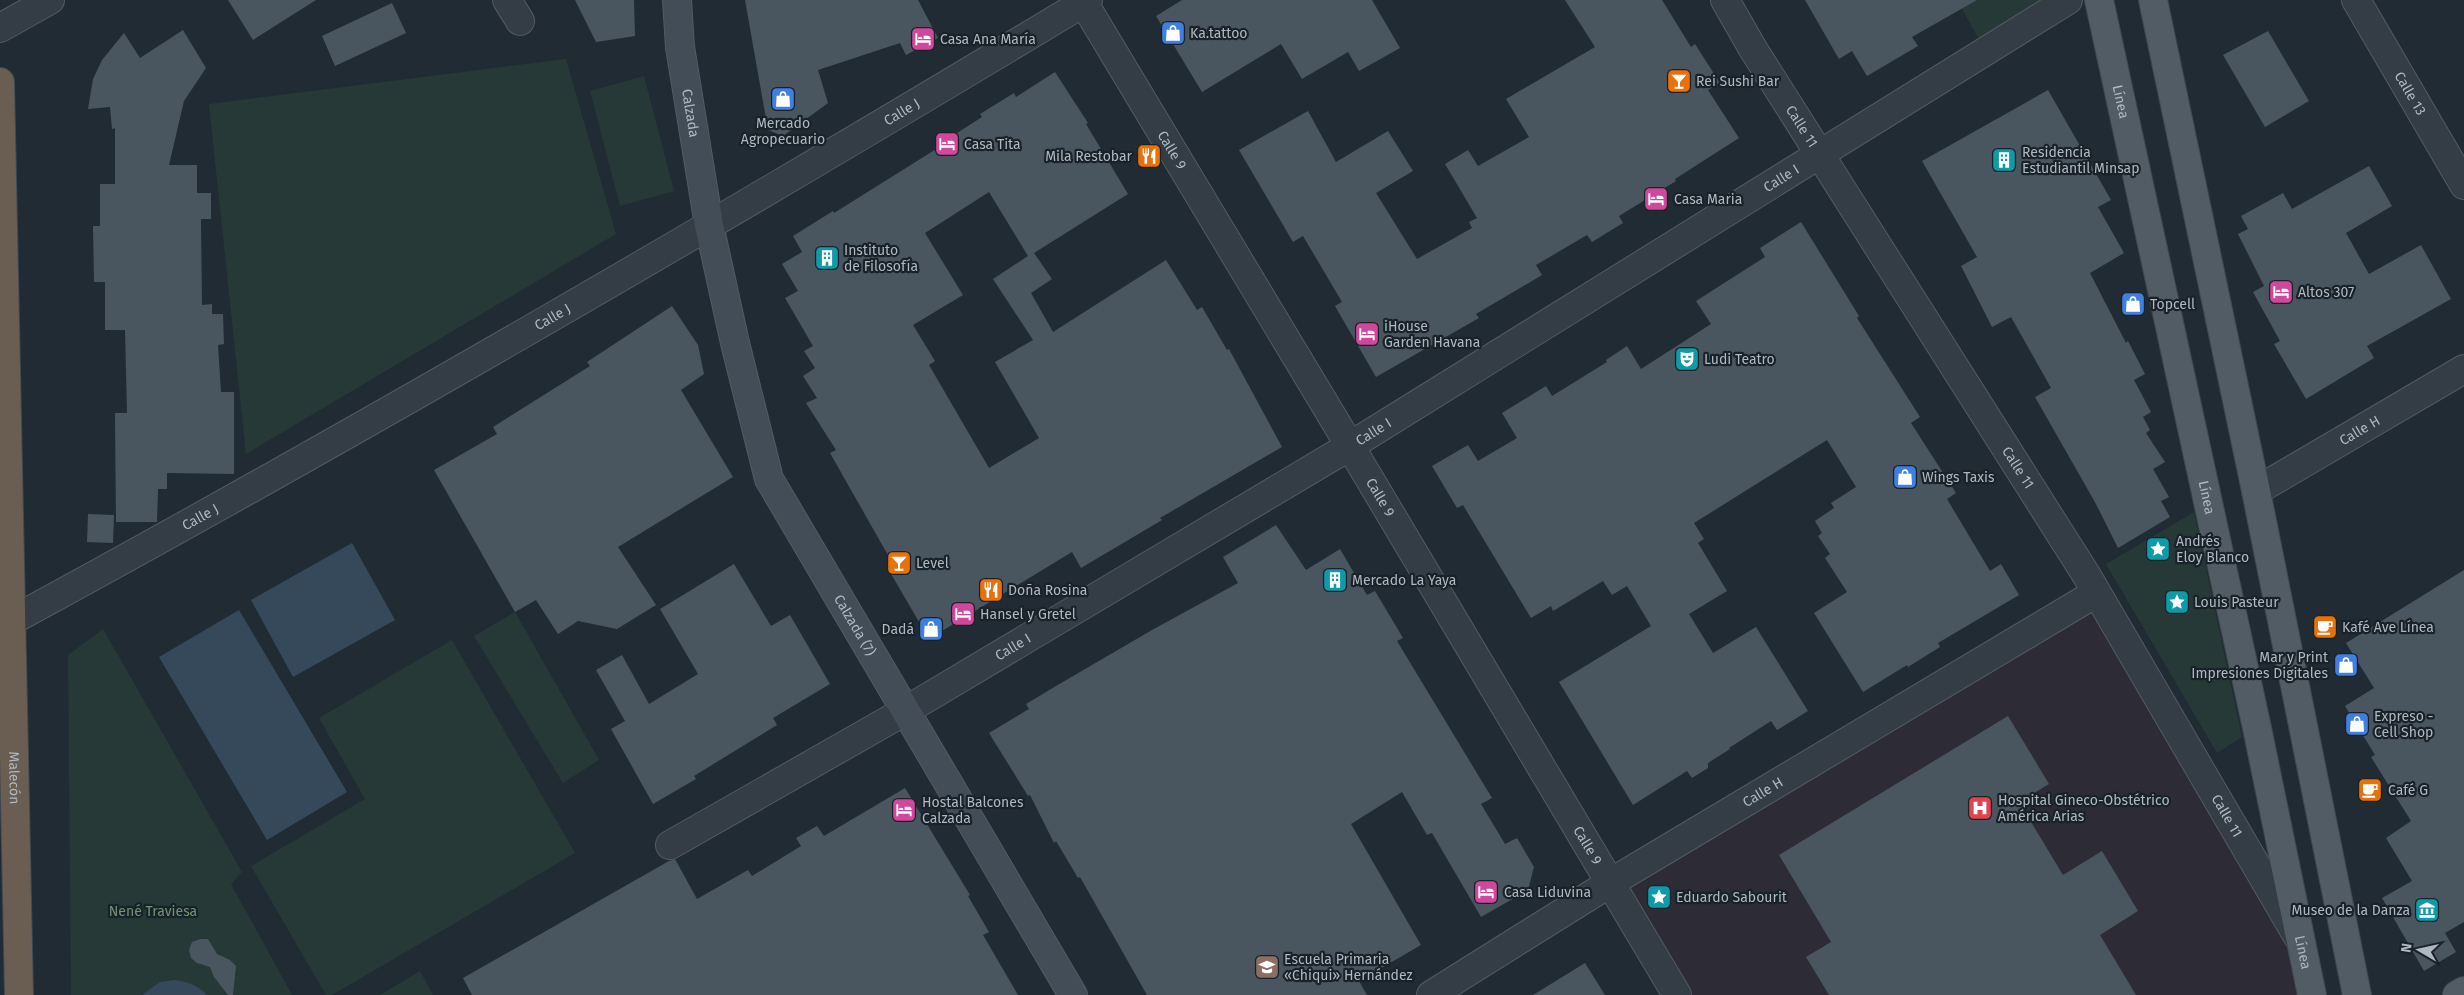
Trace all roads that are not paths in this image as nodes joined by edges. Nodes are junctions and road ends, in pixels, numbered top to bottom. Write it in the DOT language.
graph roads {
  1 [pos="50,0"];
  2 [pos="677,0"];
  3 [pos="1725,0"];
  4 [pos="2068,0"];
  5 [pos="2099,0"];
  6 [pos="2153,0"];
  7 [pos="2356,0"];
  8 [pos="1084,1"];
  9 [pos="0,28"];
  10 [pos="0,82"];
  11 [pos="1821,156"];
  12 [pos="2464,185"];
  13 [pos="709,225"];
  14 [pos="2464,369"];
  15 [pos="1350,446"];
  16 [pos="2256,491"];
  17 [pos="2096,593"];
  18 [pos="11,621"];
  19 [pos="905,712"];
  20 [pos="670,845"];
  21 [pos="1610,883"];
  22 [pos="2302,942"];
  23 [pos="2464,991"];
  24 [pos="19,995"];
  25 [pos="1073,995"];
  26 [pos="1431,995"];
  27 [pos="1677,995"];
  28 [pos="2312,995"];
  29 [pos="2357,995"];
  30 [pos="2457,995"];
  1 -- 9 [label="street"];
  2 -- 13 [label="main road, Calzada"];
  3 -- 11 [label="street, Calle 11"];
  4 -- 11 [label="street, Calle I"];
  5 -- 22 [label="main road, Línea"];
  6 -- 16 [label="main road"];
  7 -- 12 [label="street, Calle 13"];
  8 -- 13 [label="street, Calle J"];
  8 -- 15 [label="street, Calle 9"];
  10 -- 18 [label="highway, Malecón"];
  11 -- 15 [label="street, Calle I"];
  11 -- 17 [label="street, Calle 11"];
  13 -- 18 [label="street, Calle J"];
  13 -- 19 [label="main road, Calzada (7)"];
  14 -- 16 [label="street, Calle H"];
  15 -- 19 [label="street, Calle I"];
  15 -- 21 [label="street, Calle 9"];
  16 -- 29 [label="main road"];
  17 -- 21 [label="street, Calle H"];
  17 -- 22 [label="street, Calle 11"];
  18 -- 24 [label="highway, Malecón"];
  19 -- 20 [label="street, Calle I"];
  19 -- 25 [label="main road, Calzada (7)"];
  21 -- 26 [label="street, Calle H"];
  21 -- 27 [label="street, Calle 9"];
  22 -- 28 [label="main road, Línea"];
  23 -- 30 [label="main road"];
}
